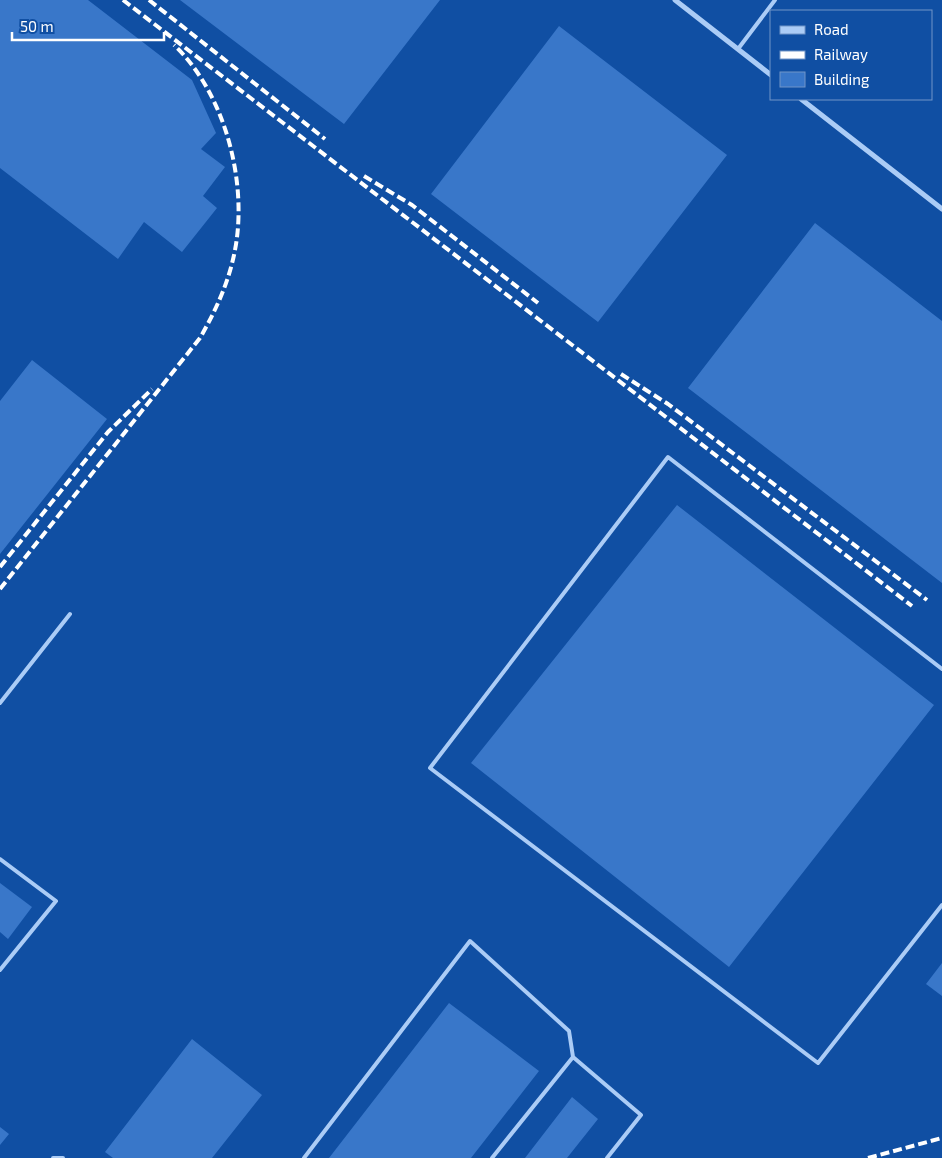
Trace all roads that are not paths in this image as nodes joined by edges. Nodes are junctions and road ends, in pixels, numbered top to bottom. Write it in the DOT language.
graph roads {
  1 [pos="675,0"];
  2 [pos="775,0"];
  3 [pos="738,50"];
  4 [pos="770,74"];
  5 [pos="802,100"];
  6 [pos="942,209"];
  7 [pos="70,614"];
  8 [pos="942,669"];
  9 [pos="0,703"];
  10 [pos="0,859"];
  11 [pos="942,905"];
  12 [pos="0,970"];
  13 [pos="573,1057"];
  14 [pos="53,1158"];
  15 [pos="63,1158"];
  16 [pos="304,1158"];
  17 [pos="492,1158"];
  18 [pos="607,1158"];
  1 -- 3 [label="street"];
  2 -- 3 [label="lane"];
  3 -- 4 [label="street"];
  5 -- 6 [label="street"];
  7 -- 9 [label="lane"];
  8 -- 11 [label="lane"];
  10 -- 12 [label="lane"];
  13 -- 16 [label="lane"];
  13 -- 17 [label="lane"];
  13 -- 18 [label="lane"];
  14 -- 15 [label="lane"];
}
